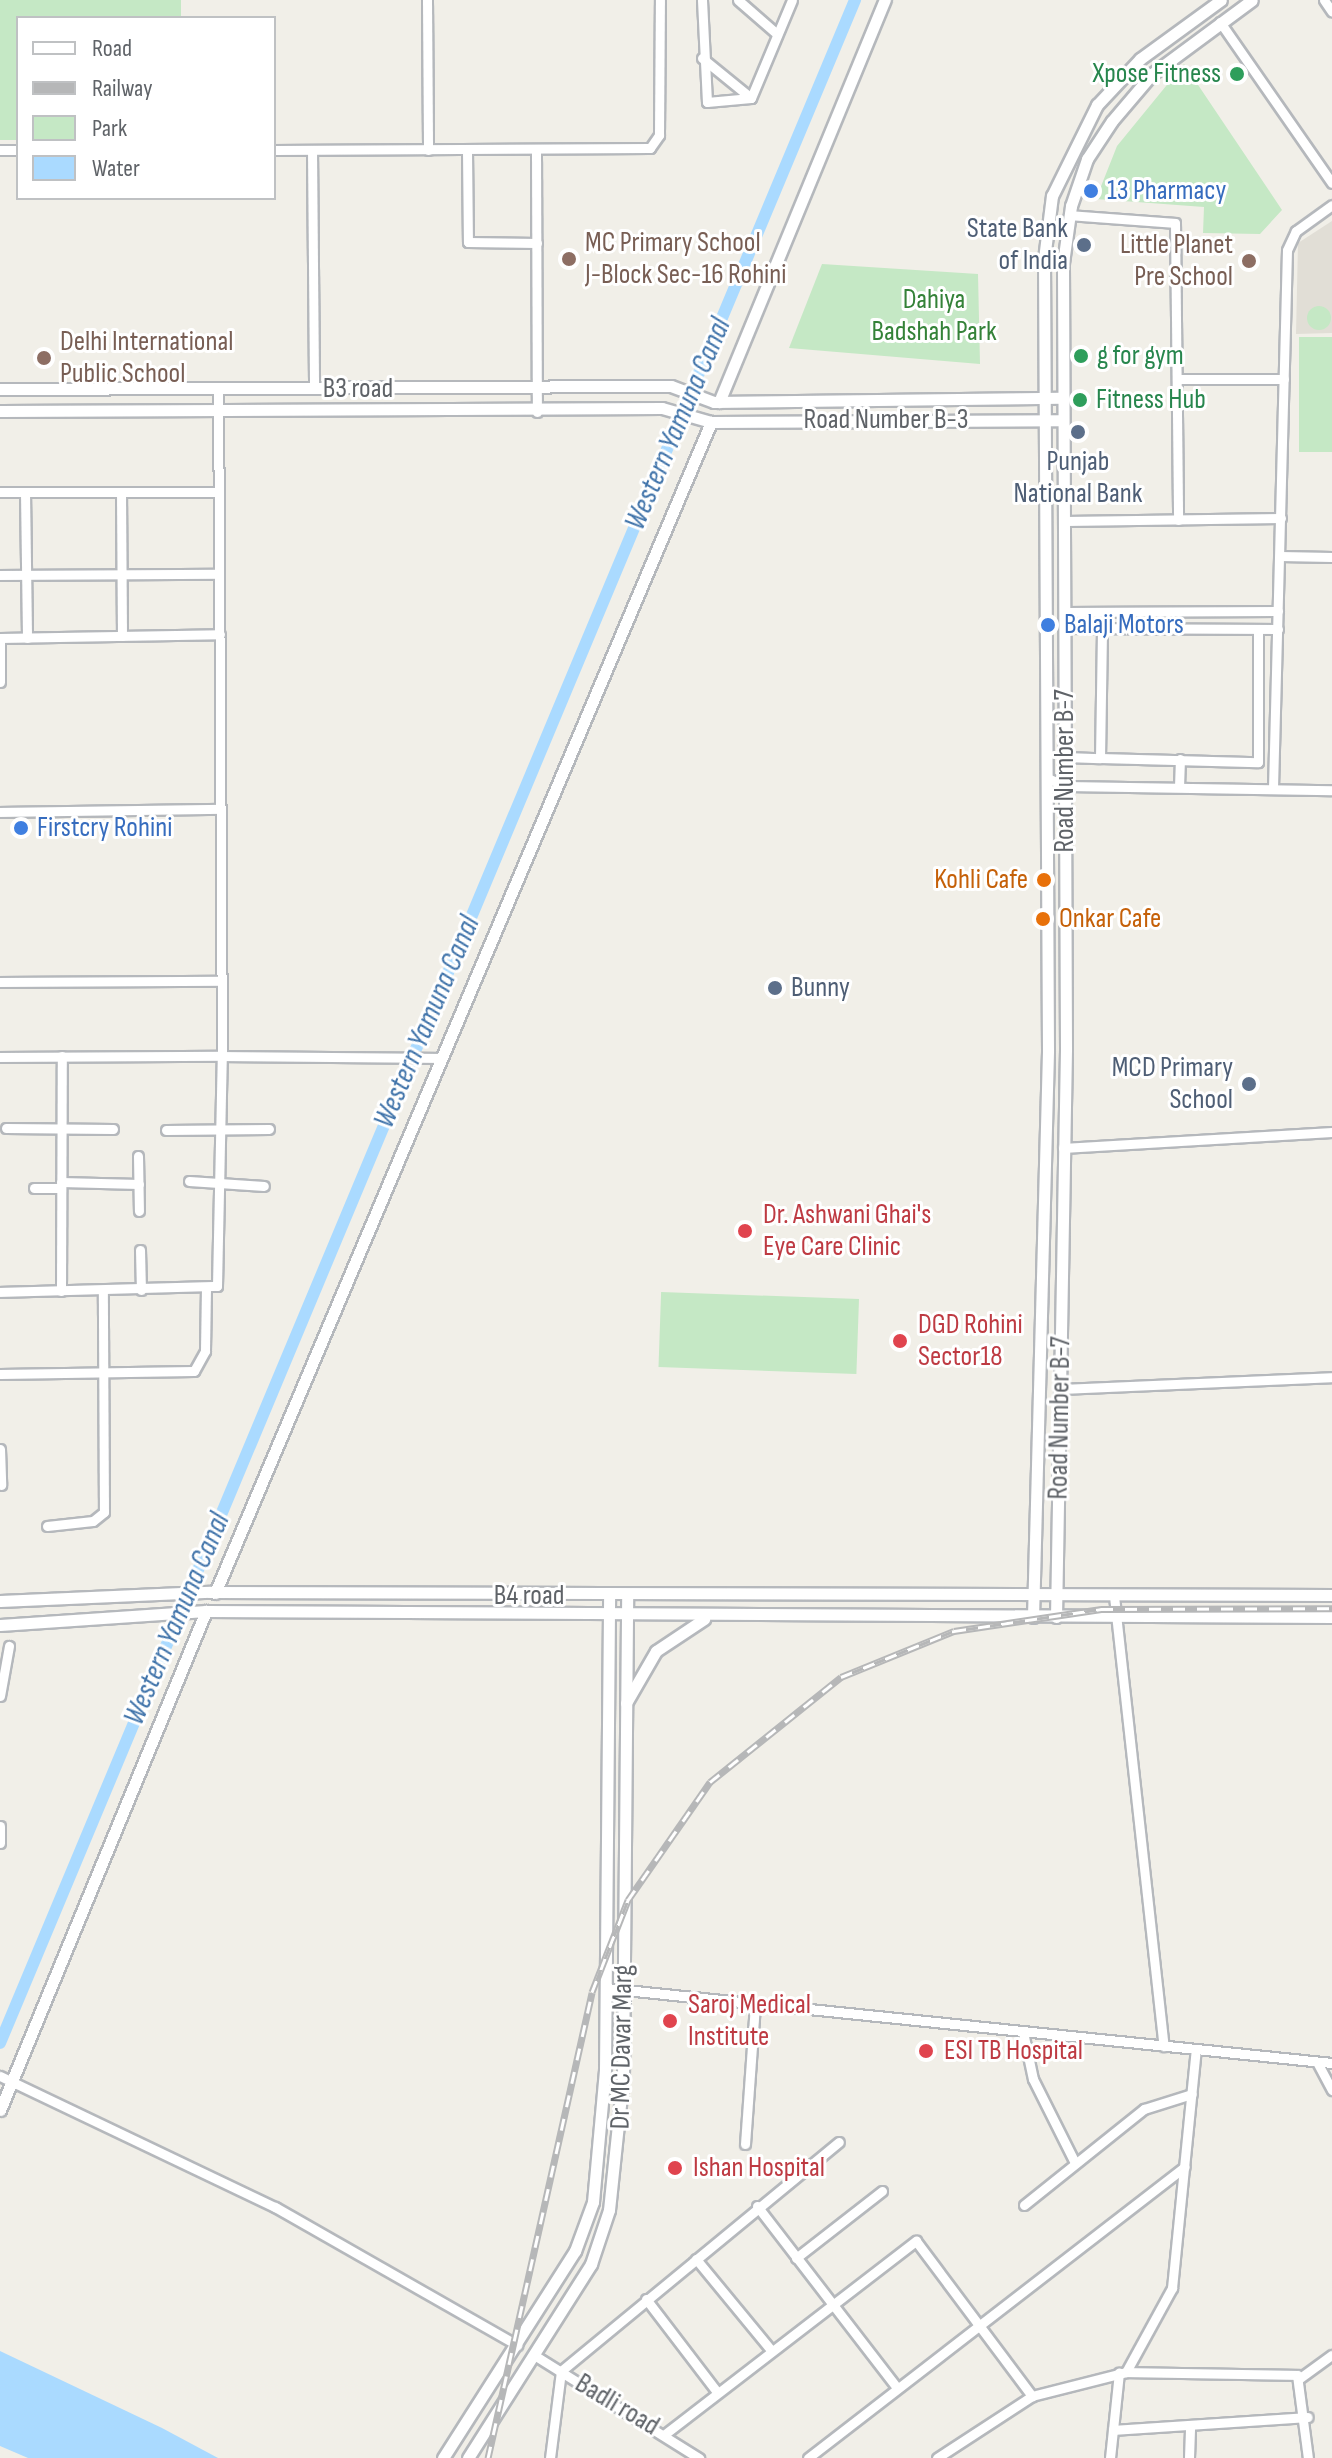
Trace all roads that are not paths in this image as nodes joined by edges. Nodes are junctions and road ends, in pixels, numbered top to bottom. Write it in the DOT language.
graph roads {
  1 [pos="427,0"];
  2 [pos="660,0"];
  3 [pos="702,0"];
  4 [pos="738,0"];
  5 [pos="792,0"];
  6 [pos="885,0"];
  7 [pos="1221,0"];
  8 [pos="1252,0"];
  9 [pos="1324,0"];
  10 [pos="1332,12"];
  11 [pos="1220,22"];
  12 [pos="777,34"];
  13 [pos="702,58"];
  14 [pos="751,98"];
  15 [pos="276,150"];
  16 [pos="312,150"];
  17 [pos="428,150"];
  18 [pos="467,151"];
  19 [pos="536,151"];
  20 [pos="1332,183"];
  21 [pos="1332,205"];
  22 [pos="1069,215"];
  23 [pos="537,243"];
  24 [pos="1177,379"];
  25 [pos="1284,379"];
  26 [pos="0,389"];
  27 [pos="218,389"];
  28 [pos="314,389"];
  29 [pos="537,389"];
  30 [pos="1061,398"];
  31 [pos="1044,399"];
  32 [pos="717,402"];
  33 [pos="0,411"];
  34 [pos="218,412"];
  35 [pos="537,412"];
  36 [pos="1044,420"];
  37 [pos="1061,420"];
  38 [pos="706,422"];
  39 [pos="0,492"];
  40 [pos="25,492"];
  41 [pos="121,492"];
  42 [pos="219,492"];
  43 [pos="1281,518"];
  44 [pos="1178,520"];
  45 [pos="1065,521"];
  46 [pos="1280,556"];
  47 [pos="1332,557"];
  48 [pos="219,574"];
  49 [pos="0,575"];
  50 [pos="26,575"];
  51 [pos="122,576"];
  52 [pos="1278,611"];
  53 [pos="1065,612"];
  54 [pos="1065,628"];
  55 [pos="1102,629"];
  56 [pos="1258,629"];
  57 [pos="1278,629"];
  58 [pos="220,634"];
  59 [pos="122,636"];
  60 [pos="0,638"];
  61 [pos="27,638"];
  62 [pos="0,682"];
  63 [pos="1065,757"];
  64 [pos="1100,758"];
  65 [pos="1180,759"];
  66 [pos="1047,778"];
  67 [pos="1066,786"];
  68 [pos="1179,787"];
  69 [pos="1273,788"];
  70 [pos="1332,790"];
  71 [pos="221,809"];
  72 [pos="0,812"];
  73 [pos="222,981"];
  74 [pos="0,982"];
  75 [pos="1066,1049"];
  76 [pos="1048,1050"];
  77 [pos="62,1056"];
  78 [pos="222,1056"];
  79 [pos="0,1057"];
  80 [pos="435,1058"];
  81 [pos="6,1128"];
  82 [pos="62,1129"];
  83 [pos="113,1129"];
  84 [pos="269,1129"];
  85 [pos="166,1130"];
  86 [pos="221,1130"];
  87 [pos="1332,1132"];
  88 [pos="1063,1148"];
  89 [pos="138,1156"];
  90 [pos="189,1181"];
  91 [pos="220,1183"];
  92 [pos="139,1184"];
  93 [pos="61,1185"];
  94 [pos="264,1186"];
  95 [pos="34,1188"];
  96 [pos="139,1211"];
  97 [pos="140,1250"];
  98 [pos="206,1289"];
  99 [pos="141,1290"];
  100 [pos="61,1291"];
  101 [pos="0,1292"];
  102 [pos="103,1292"];
  103 [pos="105,1373"];
  104 [pos="0,1374"];
  105 [pos="1332,1377"];
  106 [pos="1060,1389"];
  107 [pos="0,1449"];
  108 [pos="1,1485"];
  109 [pos="47,1526"];
  110 [pos="213,1592"];
  111 [pos="1332,1595"];
  112 [pos="609,1596"];
  113 [pos="627,1596"];
  114 [pos="857,1596"];
  115 [pos="1035,1596"];
  116 [pos="1058,1596"];
  117 [pos="1114,1596"];
  118 [pos="0,1601"];
  119 [pos="201,1612"];
  120 [pos="607,1617"];
  121 [pos="625,1617"];
  122 [pos="708,1617"];
  123 [pos="857,1617"];
  124 [pos="1033,1617"];
  125 [pos="1056,1617"];
  126 [pos="1115,1617"];
  127 [pos="1332,1617"];
  128 [pos="0,1625"];
  129 [pos="9,1646"];
  130 [pos="0,1696"];
  131 [pos="625,1707"];
  132 [pos="0,1826"];
  133 [pos="0,1843"];
  134 [pos="606,1988"];
  135 [pos="624,1990"];
  136 [pos="755,2004"];
  137 [pos="1023,2032"];
  138 [pos="1164,2046"];
  139 [pos="1196,2049"];
  140 [pos="1317,2062"];
  141 [pos="1332,2063"];
  142 [pos="9,2080"];
  143 [pos="1332,2090"];
  144 [pos="1192,2094"];
  145 [pos="0,2110"];
  146 [pos="839,2142"];
  147 [pos="745,2144"];
  148 [pos="1075,2163"];
  149 [pos="1185,2167"];
  150 [pos="882,2191"];
  151 [pos="1024,2205"];
  152 [pos="757,2206"];
  153 [pos="796,2258"];
  154 [pos="696,2259"];
  155 [pos="646,2299"];
  156 [pos="831,2304"];
  157 [pos="978,2322"];
  158 [pos="517,2345"];
  159 [pos="771,2350"];
  160 [pos="534,2355"];
  161 [pos="1332,2355"];
  162 [pos="561,2371"];
  163 [pos="1122,2372"];
  164 [pos="1300,2378"];
  165 [pos="895,2385"];
  166 [pos="717,2392"];
  167 [pos="1032,2396"];
  168 [pos="1308,2417"];
  169 [pos="1190,2427"];
  170 [pos="1113,2430"];
  171 [pos="665,2434"];
  172 [pos="443,2458"];
  173 [pos="468,2458"];
  174 [pos="550,2458"];
  175 [pos="699,2458"];
  176 [pos="808,2458"];
  177 [pos="937,2458"];
  178 [pos="1110,2458"];
  179 [pos="1189,2458"];
  180 [pos="1308,2458"];
  1 -- 17 [label="street"];
  2 -- 19 [label="street"];
  3 -- 13 [label="street"];
  4 -- 12 [label="street"];
  5 -- 12 [label="street"];
  6 -- 32 [label="street"];
  7 -- 31 [label="street, Road Number B-7"];
  8 -- 11 [label="street, Road Number B-7"];
  9 -- 10 [label="street"];
  11 -- 20 [label="street"];
  11 -- 22 [label="street, Road Number B-7"];
  12 -- 14 [label="street"];
  13 -- 14 [label="street"];
  13 -- 14 [label="street"];
  15 -- 16 [label="street"];
  16 -- 17 [label="street"];
  16 -- 28 [label="street"];
  17 -- 18 [label="street"];
  18 -- 19 [label="street"];
  18 -- 23 [label="street"];
  19 -- 23 [label="street"];
  21 -- 25 [label="street"];
  22 -- 24 [label="street"];
  22 -- 30 [label="street, Road Number B-7"];
  23 -- 29 [label="street"];
  24 -- 25 [label="street"];
  24 -- 44 [label="street"];
  25 -- 43 [label="street"];
  26 -- 27 [label="street, B3 road"];
  27 -- 28 [label="street, B3 road"];
  27 -- 34 [label="street"];
  28 -- 29 [label="street, B3 road"];
  29 -- 32 [label="street, B3 road"];
  29 -- 35 [label="street"];
  30 -- 31 [label="street"];
  30 -- 37 [label="street, Road Number B-7"];
  31 -- 32 [label="street"];
  31 -- 36 [label="street, Road Number B-7"];
  33 -- 34 [label="street, B3 road"];
  34 -- 35 [label="street, B3 road"];
  34 -- 42 [label="street"];
  35 -- 38 [label="street, B3 road"];
  36 -- 37 [label="street, Road Number B-3"];
  36 -- 38 [label="street, Road Number B-3"];
  36 -- 66 [label="street, Road Number B-7"];
  37 -- 45 [label="street, Road Number B-7"];
  38 -- 80 [label="street"];
  39 -- 40 [label="street"];
  40 -- 41 [label="street"];
  40 -- 50 [label="street"];
  41 -- 42 [label="street"];
  41 -- 51 [label="street"];
  42 -- 48 [label="street"];
  43 -- 44 [label="street"];
  43 -- 46 [label="street"];
  44 -- 45 [label="street"];
  45 -- 53 [label="street, Road Number B-7"];
  46 -- 47 [label="street"];
  46 -- 52 [label="street"];
  48 -- 51 [label="street"];
  48 -- 58 [label="street"];
  49 -- 50 [label="street"];
  50 -- 51 [label="street"];
  50 -- 61 [label="street"];
  51 -- 59 [label="street"];
  52 -- 53 [label="street"];
  52 -- 57 [label="street"];
  53 -- 54 [label="street, Road Number B-7"];
  54 -- 55 [label="street"];
  54 -- 63 [label="street, Road Number B-7"];
  55 -- 56 [label="street"];
  55 -- 64 [label="street"];
  56 -- 57 [label="street"];
  56 -- 65 [label="street"];
  57 -- 69 [label="street"];
  58 -- 59 [label="street"];
  58 -- 71 [label="street"];
  59 -- 61 [label="street"];
  60 -- 61 [label="street"];
  60 -- 62 [label="street"];
  63 -- 64 [label="street"];
  63 -- 67 [label="street, Road Number B-7"];
  64 -- 65 [label="street"];
  65 -- 68 [label="street"];
  66 -- 67 [label="street"];
  66 -- 76 [label="street, Road Number B-7"];
  67 -- 68 [label="street"];
  67 -- 75 [label="street, Road Number B-7"];
  68 -- 69 [label="street"];
  69 -- 70 [label="street"];
  71 -- 72 [label="street"];
  71 -- 73 [label="street"];
  73 -- 74 [label="street"];
  73 -- 78 [label="street"];
  75 -- 76 [label="street"];
  75 -- 88 [label="street, Road Number B-7"];
  76 -- 115 [label="street, Road Number B-7"];
  77 -- 78 [label="street"];
  77 -- 79 [label="street"];
  77 -- 82 [label="street"];
  78 -- 80 [label="street"];
  78 -- 86 [label="street"];
  80 -- 110 [label="street"];
  81 -- 82 [label="street"];
  82 -- 83 [label="street"];
  82 -- 93 [label="street"];
  84 -- 86 [label="street"];
  85 -- 86 [label="street"];
  86 -- 91 [label="street"];
  87 -- 88 [label="street"];
  88 -- 106 [label="street, Road Number B-7"];
  89 -- 92 [label="street"];
  90 -- 91 [label="street"];
  91 -- 94 [label="street"];
  91 -- 98 [label="street"];
  92 -- 93 [label="street"];
  92 -- 96 [label="street"];
  93 -- 95 [label="street"];
  93 -- 100 [label="street"];
  97 -- 99 [label="street"];
  98 -- 99 [label="street"];
  98 -- 103 [label="street"];
  99 -- 102 [label="street"];
  100 -- 101 [label="street"];
  100 -- 102 [label="street"];
  102 -- 103 [label="street"];
  103 -- 104 [label="street"];
  103 -- 109 [label="street"];
  105 -- 106 [label="street"];
  106 -- 116 [label="street, Road Number B-7"];
  107 -- 108 [label="street"];
  110 -- 112 [label="street, B4 road"];
  110 -- 118 [label="street, B4 road"];
  111 -- 117 [label="street, B4 road"];
  112 -- 113 [label="street, B4 road"];
  112 -- 120 [label="street"];
  113 -- 114 [label="street, B4 road"];
  113 -- 121 [label="street, Dr MC Davar Marg"];
  114 -- 115 [label="street, B4 road"];
  114 -- 123 [label="street"];
  115 -- 116 [label="street, B4 road"];
  115 -- 124 [label="street, Road Number B-7"];
  116 -- 117 [label="street, B4 road"];
  116 -- 125 [label="street, Road Number B-7"];
  117 -- 126 [label="street"];
  119 -- 120 [label="street, B4 road"];
  119 -- 128 [label="street, B4 road"];
  119 -- 142 [label="street"];
  120 -- 121 [label="street, B4 road"];
  120 -- 134 [label="street"];
  121 -- 122 [label="street, B4 road"];
  121 -- 131 [label="street, Dr MC Davar Marg"];
  122 -- 123 [label="street, B4 road"];
  122 -- 131 [label="street"];
  123 -- 124 [label="street, B4 road"];
  124 -- 125 [label="street, B4 road"];
  125 -- 126 [label="street, B4 road"];
  126 -- 127 [label="street, B4 road"];
  126 -- 138 [label="street"];
  129 -- 130 [label="street"];
  131 -- 135 [label="street, Dr MC Davar Marg"];
  132 -- 133 [label="street"];
  134 -- 135 [label="street"];
  134 -- 158 [label="street"];
  135 -- 136 [label="street"];
  135 -- 160 [label="street, Dr MC Davar Marg"];
  136 -- 137 [label="street"];
  136 -- 147 [label="street"];
  137 -- 138 [label="street"];
  137 -- 148 [label="street"];
  138 -- 139 [label="street"];
  139 -- 140 [label="street"];
  139 -- 144 [label="street"];
  140 -- 141 [label="street"];
  140 -- 143 [label="street"];
  142 -- 145 [label="street"];
  142 -- 158 [label="street"];
  144 -- 148 [label="street"];
  144 -- 149 [label="street"];
  146 -- 152 [label="street"];
  148 -- 151 [label="street"];
  149 -- 157 [label="street"];
  149 -- 163 [label="street"];
  150 -- 153 [label="street"];
  152 -- 153 [label="street"];
  152 -- 154 [label="street"];
  153 -- 156 [label="street"];
  154 -- 155 [label="street"];
  154 -- 159 [label="street"];
  155 -- 162 [label="street"];
  155 -- 166 [label="street"];
  156 -- 157 [label="street"];
  156 -- 159 [label="street"];
  156 -- 165 [label="street"];
  157 -- 165 [label="street"];
  157 -- 167 [label="street"];
  158 -- 172 [label="street"];
  159 -- 166 [label="street"];
  160 -- 162 [label="street, Badli road"];
  160 -- 173 [label="street, Dr MC Davar Marg"];
  161 -- 164 [label="street"];
  162 -- 171 [label="street, Badli road"];
  162 -- 174 [label="street"];
  163 -- 164 [label="street"];
  163 -- 167 [label="street"];
  163 -- 170 [label="street"];
  164 -- 168 [label="street"];
  165 -- 176 [label="street"];
  166 -- 171 [label="street"];
  167 -- 177 [label="street"];
  168 -- 169 [label="street"];
  168 -- 180 [label="street"];
  169 -- 170 [label="street"];
  169 -- 179 [label="street"];
  170 -- 178 [label="street"];
  171 -- 175 [label="street, Badli road"];
}
